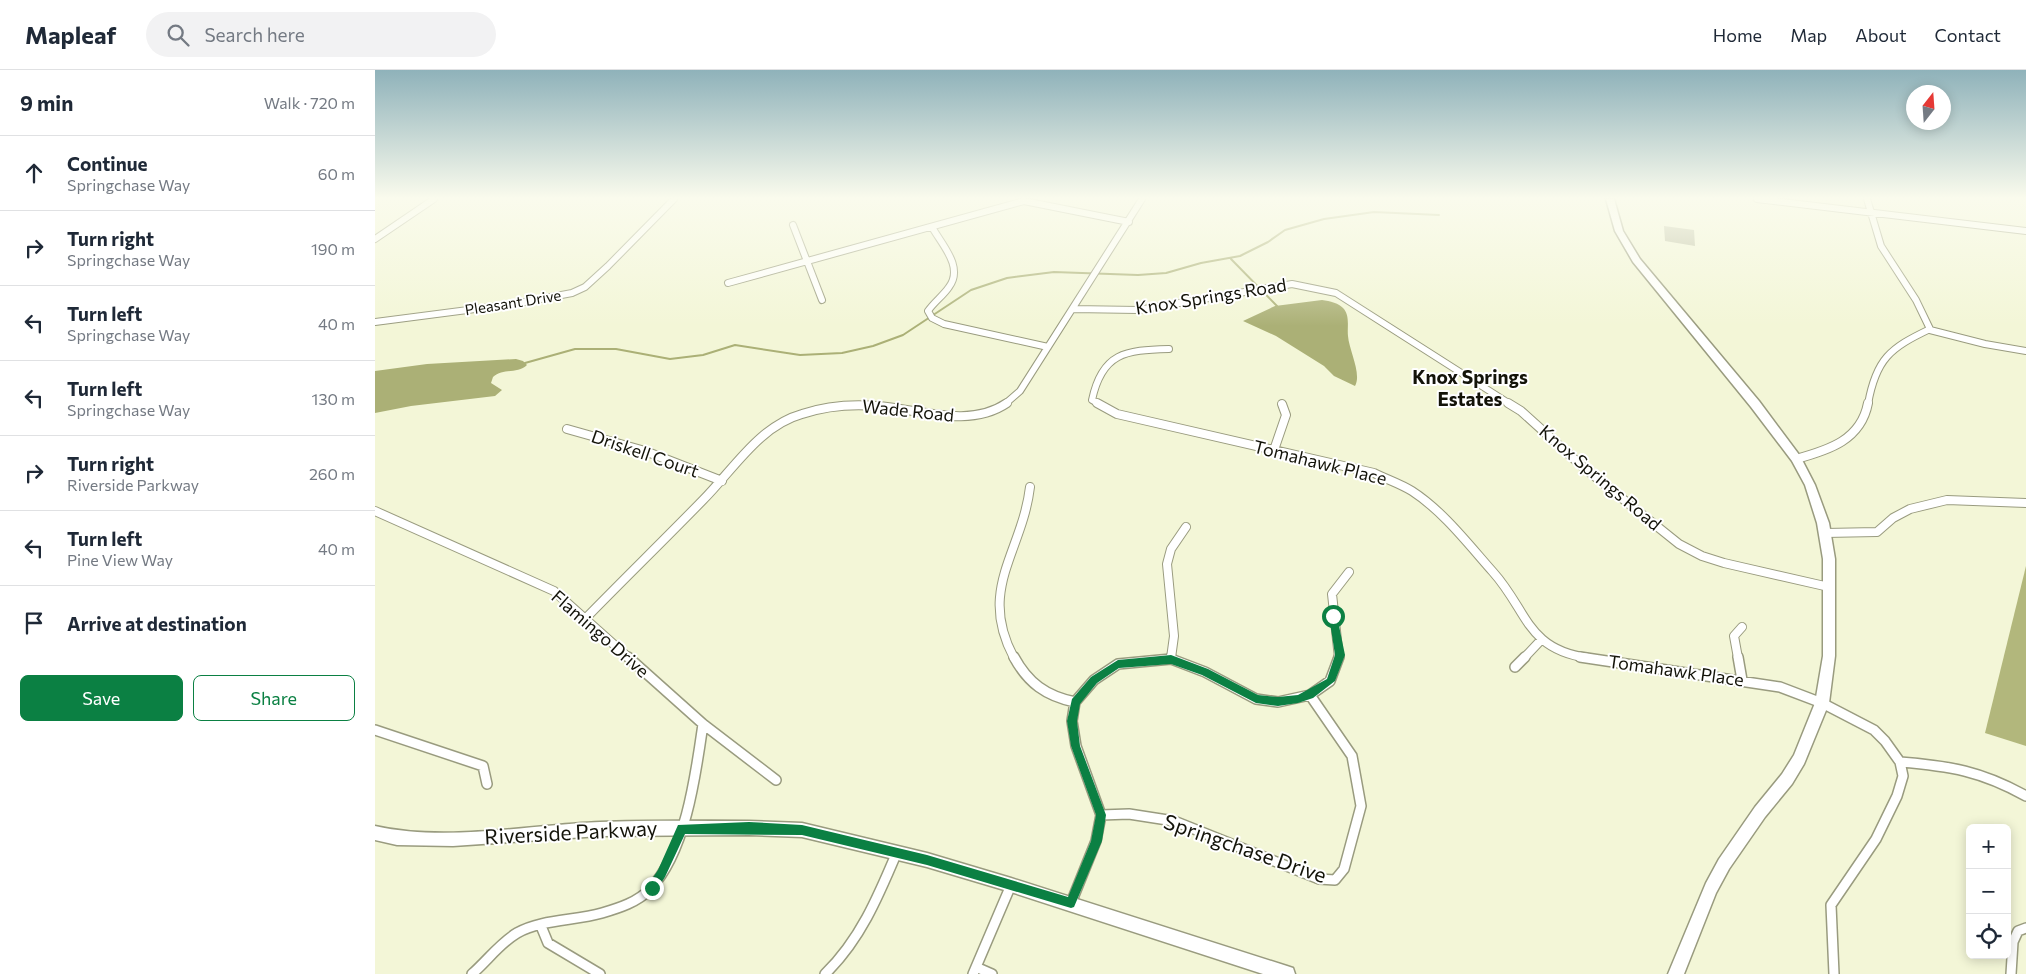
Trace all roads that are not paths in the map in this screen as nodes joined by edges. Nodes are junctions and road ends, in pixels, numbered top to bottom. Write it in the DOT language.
graph roads {
  1 [pos="632,241"];
  2 [pos="799,241"];
  3 [pos="878,241"];
  4 [pos="941,241"];
  5 [pos="1117,241"];
  6 [pos="1625,241"];
  7 [pos="1879,241"];
  8 [pos="807,260"];
  9 [pos="728,283"];
  10 [pos="822,300"];
  11 [pos="1073,309"];
  12 [pos="375,322"];
  13 [pos="1930,330"];
  14 [pos="1048,347"];
  15 [pos="1169,349"];
  16 [pos="2026,352"];
  17 [pos="1282,404"];
  18 [pos="567,429"];
  19 [pos="1274,450"];
  20 [pos="1796,459"];
  21 [pos="722,481"];
  22 [pos="1030,487"];
  23 [pos="2026,503"];
  24 [pos="375,511"];
  25 [pos="1186,527"];
  26 [pos="1825,533"];
  27 [pos="1349,572"];
  28 [pos="1829,587"];
  29 [pos="585,619"];
  30 [pos="1742,627"];
  31 [pos="1541,640"];
  32 [pos="1171,660"];
  33 [pos="1515,667"];
  34 [pos="1742,680"];
  35 [pos="1309,695"];
  36 [pos="1075,702"];
  37 [pos="1822,703"];
  38 [pos="703,724"];
  39 [pos="375,730"];
  40 [pos="1900,762"];
  41 [pos="776,780"];
  42 [pos="487,784"];
  43 [pos="2026,796"];
  44 [pos="1101,815"];
  45 [pos="682,828"];
  46 [pos="375,834"];
  47 [pos="897,852"];
  48 [pos="1011,885"];
  49 [pos="1071,903"];
  50 [pos="541,926"];
  51 [pos="2026,928"];
  52 [pos="974,970"];
  53 [pos="472,974"];
  54 [pos="599,974"];
  55 [pos="825,974"];
  56 [pos="992,974"];
  57 [pos="1287,974"];
  58 [pos="1676,974"];
  59 [pos="1834,974"];
  60 [pos="2011,974"];
  1 -- 12 [label="street, Pleasant Drive"];
  2 -- 8 [label="street"];
  3 -- 8 [label="street"];
  4 -- 14 [label="street"];
  5 -- 11 [label="street, Wade Road"];
  6 -- 20 [label="street"];
  7 -- 13 [label="street"];
  8 -- 9 [label="street"];
  8 -- 10 [label="street"];
  11 -- 14 [label="street, Wade Road"];
  11 -- 28 [label="street, Knox Springs Road"];
  13 -- 16 [label="street"];
  13 -- 20 [label="street"];
  14 -- 21 [label="street, Wade Road"];
  15 -- 19 [label="street, Tomahawk Place"];
  17 -- 19 [label="street"];
  18 -- 21 [label="street, Driskell Court"];
  19 -- 31 [label="street, Tomahawk Place"];
  20 -- 26 [label="street"];
  21 -- 29 [label="street, Wade Road"];
  22 -- 36 [label="street"];
  23 -- 26 [label="street"];
  24 -- 29 [label="street, Flamingo Drive"];
  25 -- 32 [label="street"];
  26 -- 28 [label="street"];
  27 -- 35 [label="street"];
  28 -- 37 [label="street"];
  29 -- 38 [label="street, Flamingo Drive"];
  30 -- 34 [label="street"];
  31 -- 33 [label="street"];
  31 -- 34 [label="street, Tomahawk Place"];
  32 -- 35 [label="street"];
  32 -- 36 [label="street"];
  34 -- 37 [label="street, Tomahawk Place"];
  35 -- 44 [label="street, Springchase Drive"];
  36 -- 44 [label="street"];
  37 -- 40 [label="street, Tomahawk Place"];
  37 -- 58 [label="street"];
  38 -- 41 [label="street, Flamingo Drive"];
  38 -- 45 [label="street"];
  39 -- 42 [label="street"];
  40 -- 43 [label="street"];
  40 -- 59 [label="street"];
  44 -- 49 [label="street"];
  45 -- 46 [label="street, Riverside Parkway"];
  45 -- 47 [label="street, Riverside Parkway"];
  45 -- 50 [label="street"];
  47 -- 48 [label="street, Riverside Parkway"];
  47 -- 55 [label="street"];
  48 -- 49 [label="street, Riverside Parkway"];
  48 -- 52 [label="street"];
  49 -- 57 [label="street, Riverside Parkway"];
  50 -- 53 [label="street"];
  50 -- 54 [label="street"];
  51 -- 60 [label="street"];
  52 -- 56 [label="street"];
}
